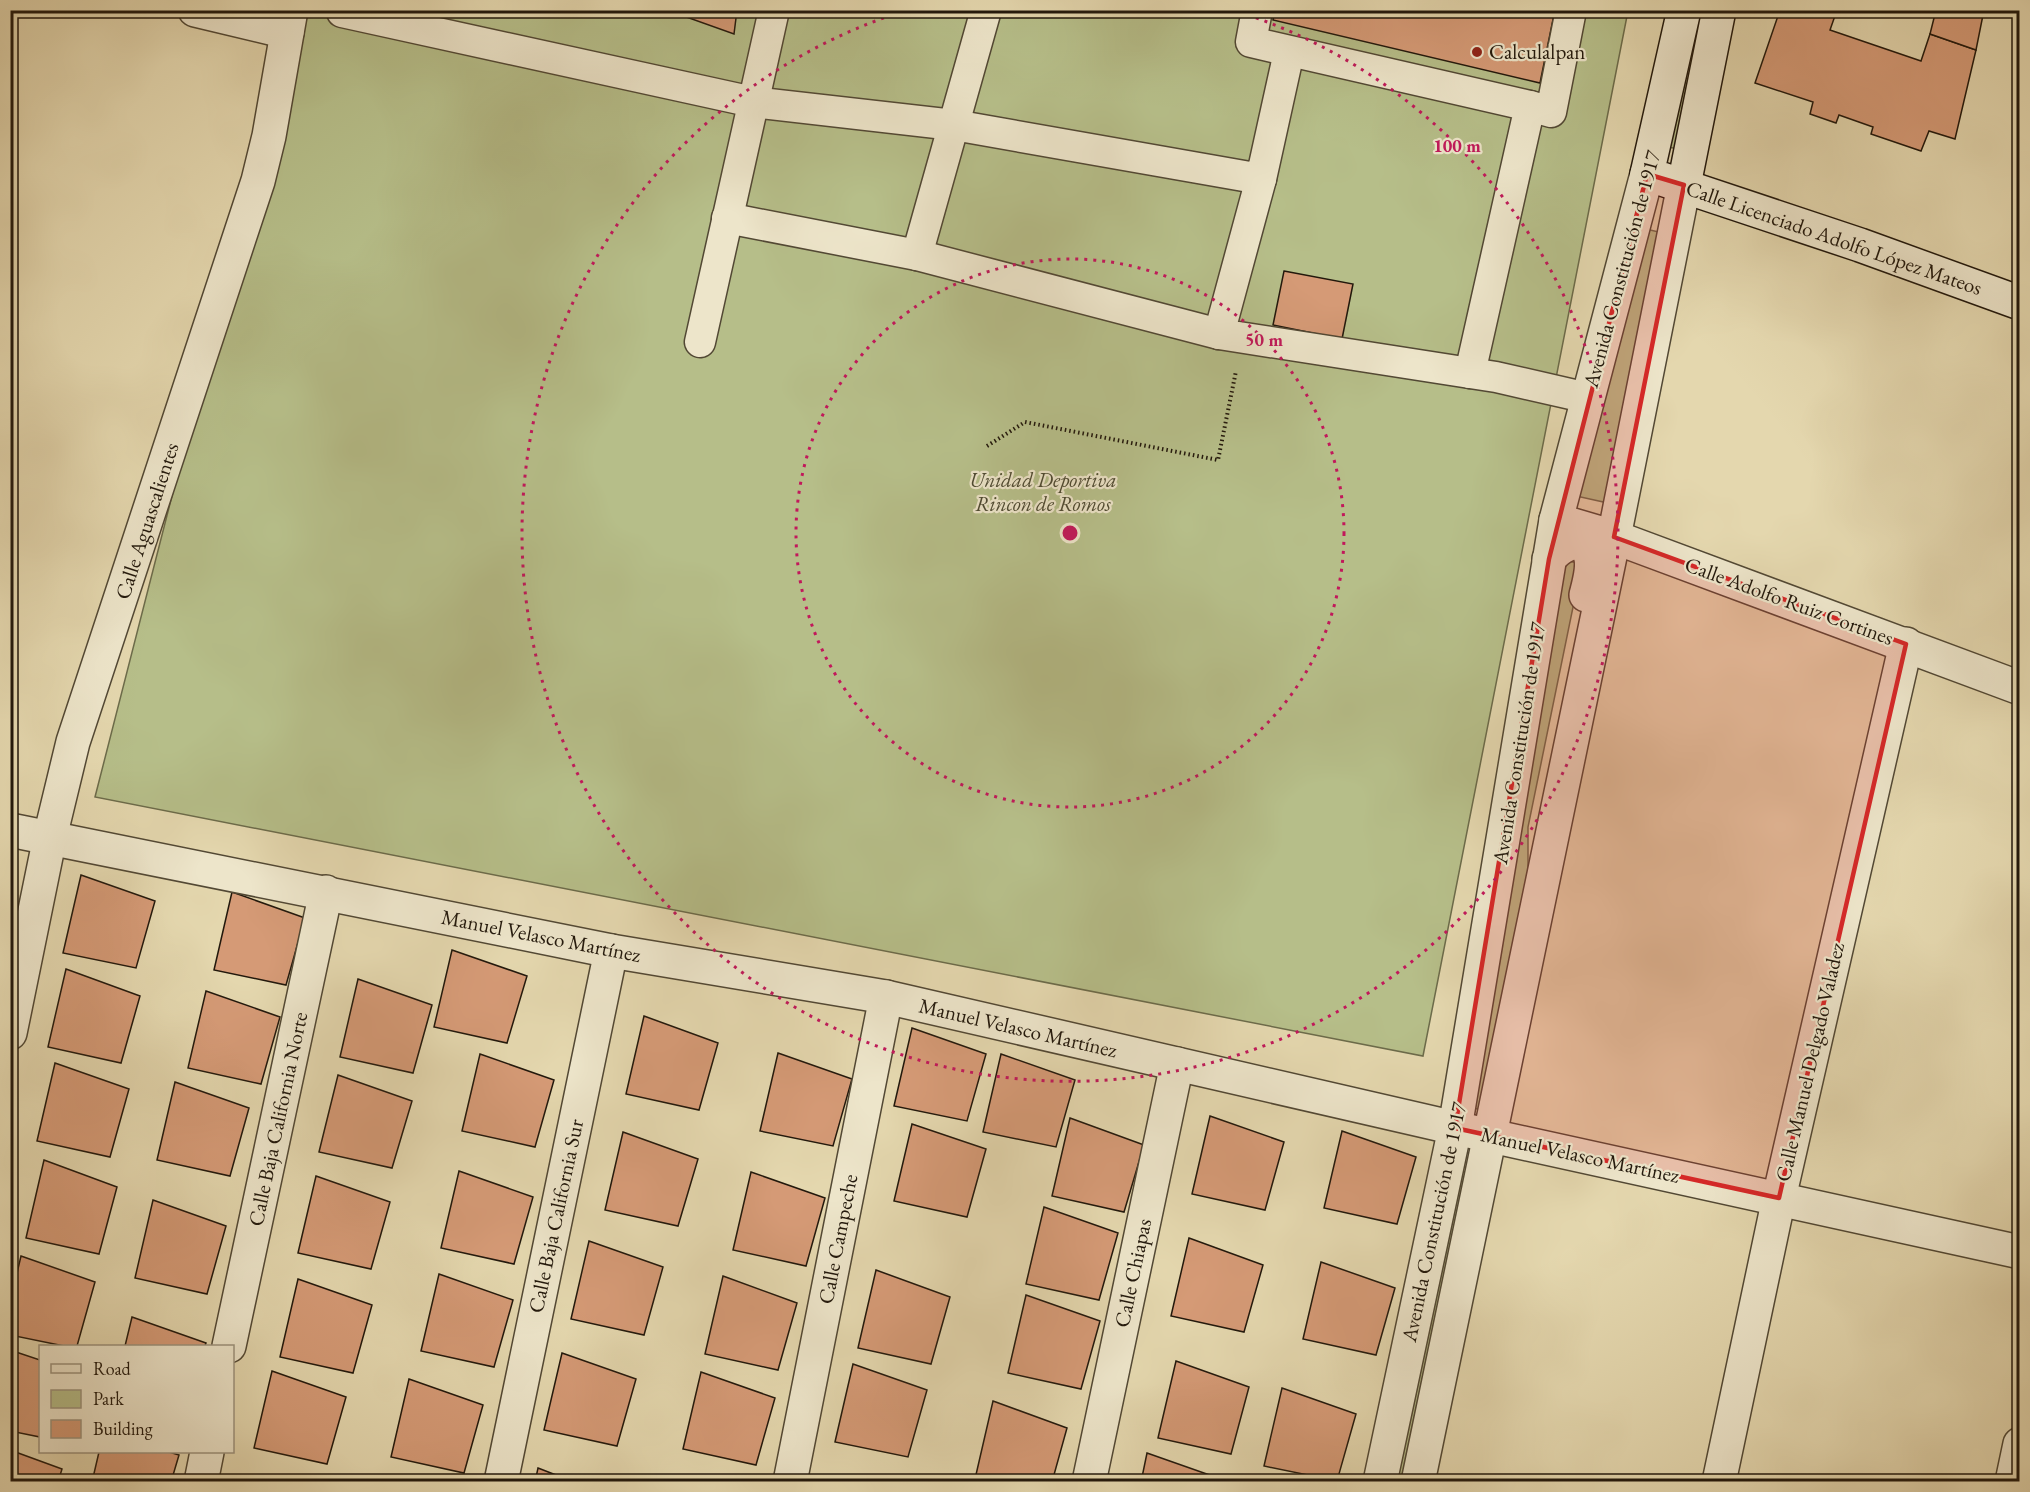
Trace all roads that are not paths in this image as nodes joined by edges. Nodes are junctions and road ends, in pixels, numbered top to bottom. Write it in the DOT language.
graph roads {
  1 [pos="195,10"];
  2 [pos="774,10"];
  3 [pos="986,10"];
  4 [pos="1257,10"];
  5 [pos="1571,10"];
  6 [pos="1684,10"];
  7 [pos="1719,10"];
  8 [pos="342,12"];
  9 [pos="289,21"];
  10 [pos="1289,52"];
  11 [pos="753,102"];
  12 [pos="1530,106"];
  13 [pos="954,125"];
  14 [pos="1647,174"];
  15 [pos="1261,179"];
  16 [pos="1684,185"];
  17 [pos="727,218"];
  18 [pos="917,255"];
  19 [pos="2019,303"];
  20 [pos="1231,336"];
  21 [pos="700,342"];
  22 [pos="1470,373"];
  23 [pos="1588,398"];
  24 [pos="1556,520"];
  25 [pos="1614,537"];
  26 [pos="1549,559"];
  27 [pos="1906,644"];
  28 [pos="2019,688"];
  29 [pos="10,830"];
  30 [pos="50,837"];
  31 [pos="1544,877"];
  32 [pos="326,892"];
  33 [pos="611,951"];
  34 [pos="886,998"];
  35 [pos="10,1033"];
  36 [pos="1177,1064"];
  37 [pos="1455,1128"];
  38 [pos="1490,1135"];
  39 [pos="1779,1198"];
  40 [pos="2019,1252"];
  41 [pos="229,1345"];
  42 [pos="2019,1444"];
  43 [pos="207,1453"];
  44 [pos="201,1482"];
  45 [pos="501,1482"];
  46 [pos="789,1482"];
  47 [pos="1089,1482"];
  48 [pos="1380,1482"];
  49 [pos="1418,1482"];
  50 [pos="1719,1482"];
  51 [pos="2012,1482"];
  1 -- 9 [label="street"];
  2 -- 11 [label="street"];
  3 -- 13 [label="street"];
  4 -- 10 [label="street"];
  5 -- 12 [label="street"];
  6 -- 14 [label="street, Avenida Constitución de 1917"];
  7 -- 16 [label="street, Avenida Constitución de 1917"];
  8 -- 11 [label="street"];
  9 -- 30 [label="street, Calle Aguascalientes"];
  10 -- 12 [label="street"];
  10 -- 15 [label="street"];
  11 -- 13 [label="street"];
  11 -- 17 [label="street"];
  12 -- 22 [label="street"];
  13 -- 15 [label="street"];
  13 -- 18 [label="street"];
  14 -- 16 [label="street, Calle Licenciado Adolfo López Mateos"];
  14 -- 23 [label="street, Avenida Constitución de 1917"];
  15 -- 20 [label="street"];
  16 -- 19 [label="street, Calle Licenciado Adolfo López Mateos"];
  16 -- 25 [label="street, Avenida Constitución de 1917"];
  17 -- 18 [label="street"];
  17 -- 21 [label="street"];
  18 -- 20 [label="street"];
  20 -- 22 [label="street"];
  22 -- 23 [label="street"];
  23 -- 24 [label="street, Avenida Constitución de 1917"];
  24 -- 25 [label="street, Calle Adolfo Ruiz Cortines"];
  24 -- 26 [label="street, Avenida Constitución de 1917"];
  25 -- 27 [label="street, Calle Adolfo Ruiz Cortines"];
  25 -- 31 [label="street, Avenida Constitución de 1917"];
  26 -- 31 [label="street"];
  26 -- 37 [label="street, Avenida Constitución de 1917"];
  27 -- 28 [label="street, Calle Adolfo Ruiz Cortines"];
  27 -- 39 [label="street, Calle Manuel Delgado Valadez"];
  29 -- 30 [label="street, Manuel Velasco Martínez"];
  30 -- 32 [label="street, Manuel Velasco Martínez"];
  30 -- 35 [label="street, Calle Aguascalientes"];
  31 -- 38 [label="street, Avenida Constitución de 1917"];
  32 -- 33 [label="street, Manuel Velasco Martínez"];
  32 -- 41 [label="street, Calle Baja California Norte"];
  33 -- 34 [label="street, Manuel Velasco Martínez"];
  33 -- 45 [label="street, Calle Baja California Sur"];
  34 -- 36 [label="street, Manuel Velasco Martínez"];
  34 -- 46 [label="street, Calle Campeche"];
  36 -- 37 [label="street, Manuel Velasco Martínez"];
  36 -- 47 [label="street, Calle Chiapas"];
  37 -- 38 [label="street, Manuel Velasco Martínez"];
  37 -- 48 [label="street, Avenida Constitución de 1917"];
  38 -- 39 [label="street, Manuel Velasco Martínez"];
  38 -- 49 [label="street, Avenida Constitución de 1917"];
  39 -- 40 [label="street, Manuel Velasco Martínez"];
  39 -- 50 [label="street, Calle Manuel Delgado Valadez"];
  42 -- 51 [label="street"];
  43 -- 44 [label="street"];
}
